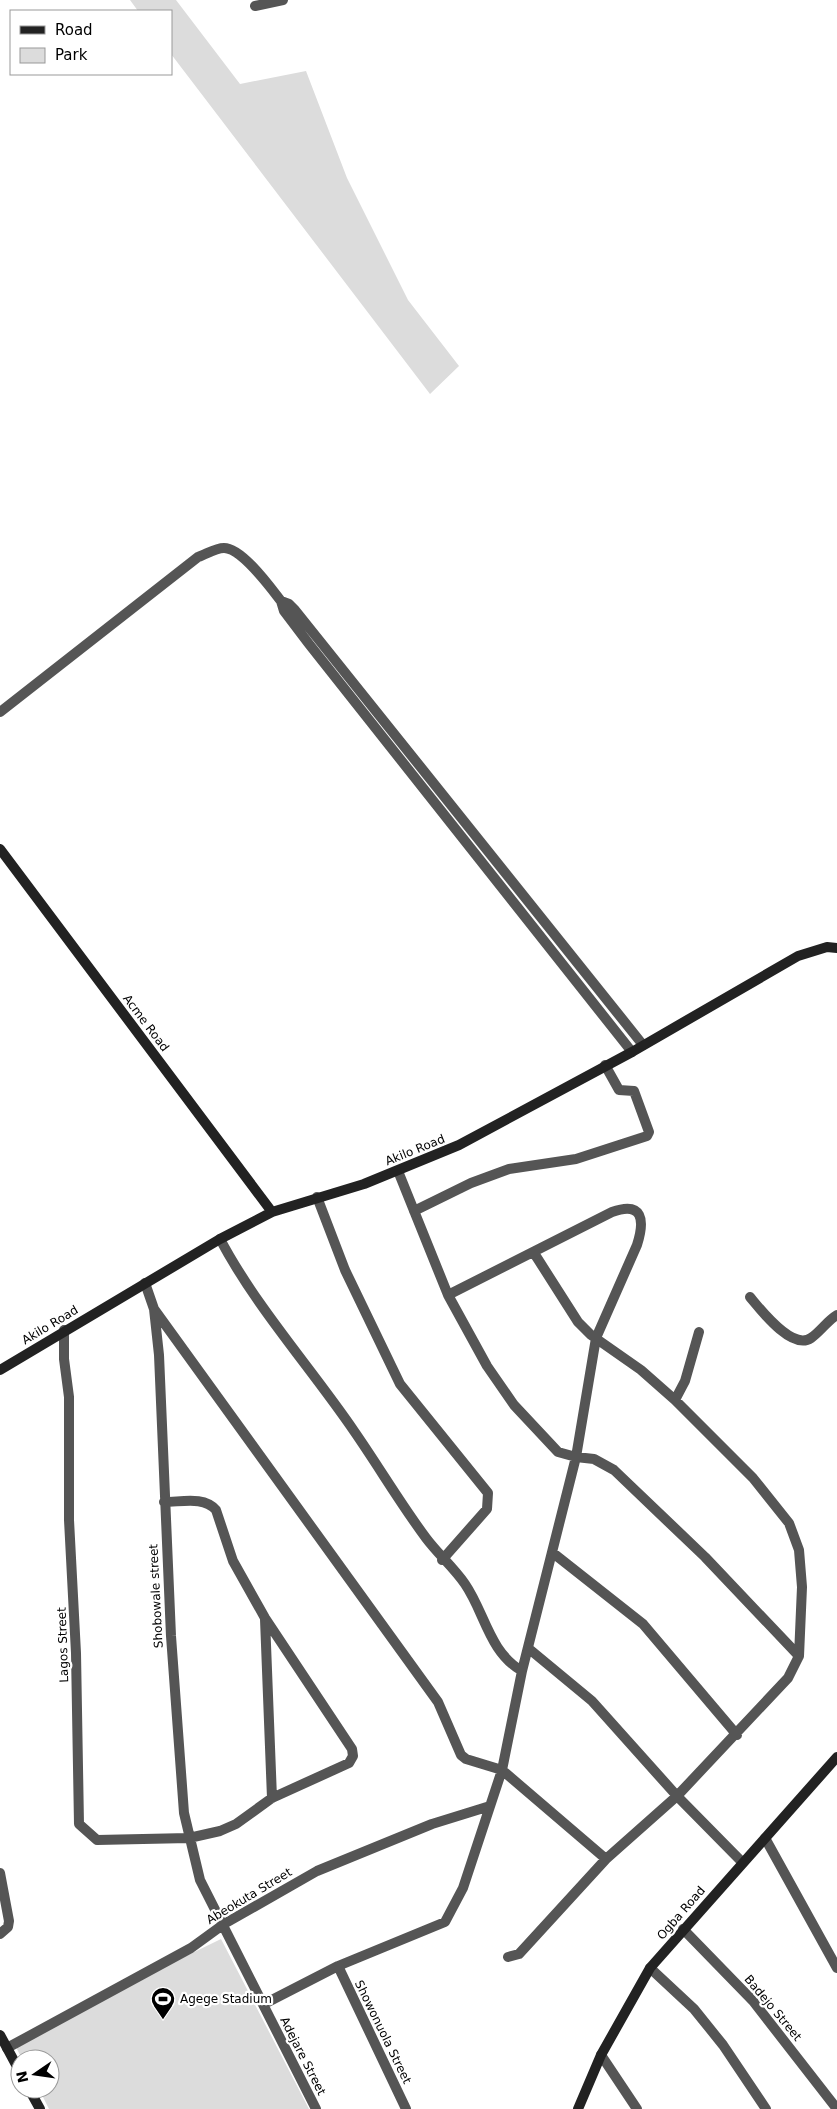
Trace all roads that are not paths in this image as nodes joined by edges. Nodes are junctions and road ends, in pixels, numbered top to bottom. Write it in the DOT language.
graph roads {
  1 [pos="283,0"];
  2 [pos="255,6"];
  3 [pos="0,712"];
  4 [pos="382,728"];
  5 [pos="0,849"];
  6 [pos="837,948"];
  7 [pos="643,1045"];
  8 [pos="632,1052"];
  9 [pos="605,1065"];
  10 [pos="398,1171"];
  11 [pos="317,1197"];
  12 [pos="414,1211"];
  13 [pos="272,1212"];
  14 [pos="220,1239"];
  15 [pos="534,1253"];
  16 [pos="145,1283"];
  17 [pos="448,1295"];
  18 [pos="750,1297"];
  19 [pos="154,1309"];
  20 [pos="837,1315"];
  21 [pos="64,1330"];
  22 [pos="699,1332"];
  23 [pos="596,1338"];
  24 [pos="0,1370"];
  25 [pos="675,1400"];
  26 [pos="576,1457"];
  27 [pos="164,1502"];
  28 [pos="553,1553"];
  29 [pos="442,1560"];
  30 [pos="265,1618"];
  31 [pos="528,1648"];
  32 [pos="799,1656"];
  33 [pos="522,1671"];
  34 [pos="737,1735"];
  35 [pos="837,1757"];
  36 [pos="502,1770"];
  37 [pos="677,1796"];
  38 [pos="272,1798"];
  39 [pos="490,1806"];
  40 [pos="189,1838"];
  41 [pos="765,1838"];
  42 [pos="606,1859"];
  43 [pos="742,1862"];
  44 [pos="0,1873"];
  45 [pos="200,1880"];
  46 [pos="224,1924"];
  47 [pos="683,1929"];
  48 [pos="0,1934"];
  49 [pos="508,1957"];
  50 [pos="338,1966"];
  51 [pos="650,1968"];
  52 [pos="837,1968"];
  53 [pos="264,2004"];
  54 [pos="0,2035"];
  55 [pos="7,2048"];
  56 [pos="10,2054"];
  57 [pos="601,2055"];
  58 [pos="316,2109"];
  59 [pos="406,2109"];
  60 [pos="578,2109"];
  61 [pos="637,2109"];
  62 [pos="766,2109"];
  63 [pos="837,2109"];
  1 -- 2 [label="street"];
  3 -- 4 [label="street"];
  4 -- 7 [label="street"];
  4 -- 8 [label="street"];
  5 -- 13 [label="street, Acme Road"];
  6 -- 7 [label="street, Akilo Road"];
  7 -- 8 [label="street, Akilo Road"];
  8 -- 9 [label="street, Akilo Road"];
  9 -- 10 [label="street, Akilo Road"];
  9 -- 12 [label="street"];
  10 -- 11 [label="street, Akilo Road"];
  10 -- 12 [label="street"];
  11 -- 13 [label="street, Akilo Road"];
  11 -- 29 [label="street"];
  12 -- 17 [label="street"];
  13 -- 14 [label="street, Akilo Road"];
  14 -- 16 [label="street, Akilo Road"];
  14 -- 29 [label="street"];
  15 -- 17 [label="street"];
  15 -- 23 [label="street"];
  15 -- 23 [label="street"];
  16 -- 19 [label="street"];
  16 -- 21 [label="street, Akilo Road"];
  17 -- 26 [label="street"];
  18 -- 20 [label="street"];
  19 -- 27 [label="street, Shobowale street"];
  19 -- 36 [label="street"];
  21 -- 24 [label="street, Akilo Road"];
  21 -- 40 [label="street, Lagos Street"];
  22 -- 25 [label="street"];
  23 -- 25 [label="street"];
  23 -- 26 [label="street"];
  25 -- 32 [label="street"];
  26 -- 28 [label="street"];
  26 -- 32 [label="street"];
  27 -- 30 [label="street"];
  27 -- 40 [label="street, Shobowale street"];
  28 -- 31 [label="street"];
  28 -- 34 [label="street"];
  29 -- 33 [label="street"];
  30 -- 38 [label="street"];
  30 -- 38 [label="street, Lagos Street"];
  31 -- 33 [label="street"];
  31 -- 37 [label="street"];
  32 -- 34 [label="street"];
  33 -- 36 [label="street"];
  34 -- 37 [label="street"];
  35 -- 41 [label="street, Ogba Road"];
  36 -- 39 [label="street"];
  36 -- 42 [label="street"];
  37 -- 42 [label="street"];
  37 -- 43 [label="street"];
  38 -- 40 [label="street, Lagos Street"];
  39 -- 46 [label="street, Abeokuta Street"];
  39 -- 50 [label="street"];
  40 -- 45 [label="street, Shobowale street"];
  41 -- 43 [label="street, Ogba Road"];
  41 -- 52 [label="street"];
  42 -- 49 [label="street"];
  43 -- 47 [label="street, Ogba Road"];
  44 -- 48 [label="street"];
  45 -- 46 [label="street, Adejare Street"];
  46 -- 53 [label="street, Adejare Street"];
  46 -- 55 [label="street, Abeokuta Street"];
  47 -- 51 [label="street, Ogba Road"];
  47 -- 63 [label="street, Badejo Street"];
  50 -- 53 [label="street"];
  50 -- 59 [label="street, Showonuola Street"];
  51 -- 57 [label="street, Ogba Road"];
  51 -- 62 [label="street"];
  53 -- 58 [label="street, Adejare Street"];
  54 -- 55 [label="street"];
  55 -- 56 [label="street"];
  57 -- 60 [label="street, Ogba Road"];
  57 -- 61 [label="street"];
}
